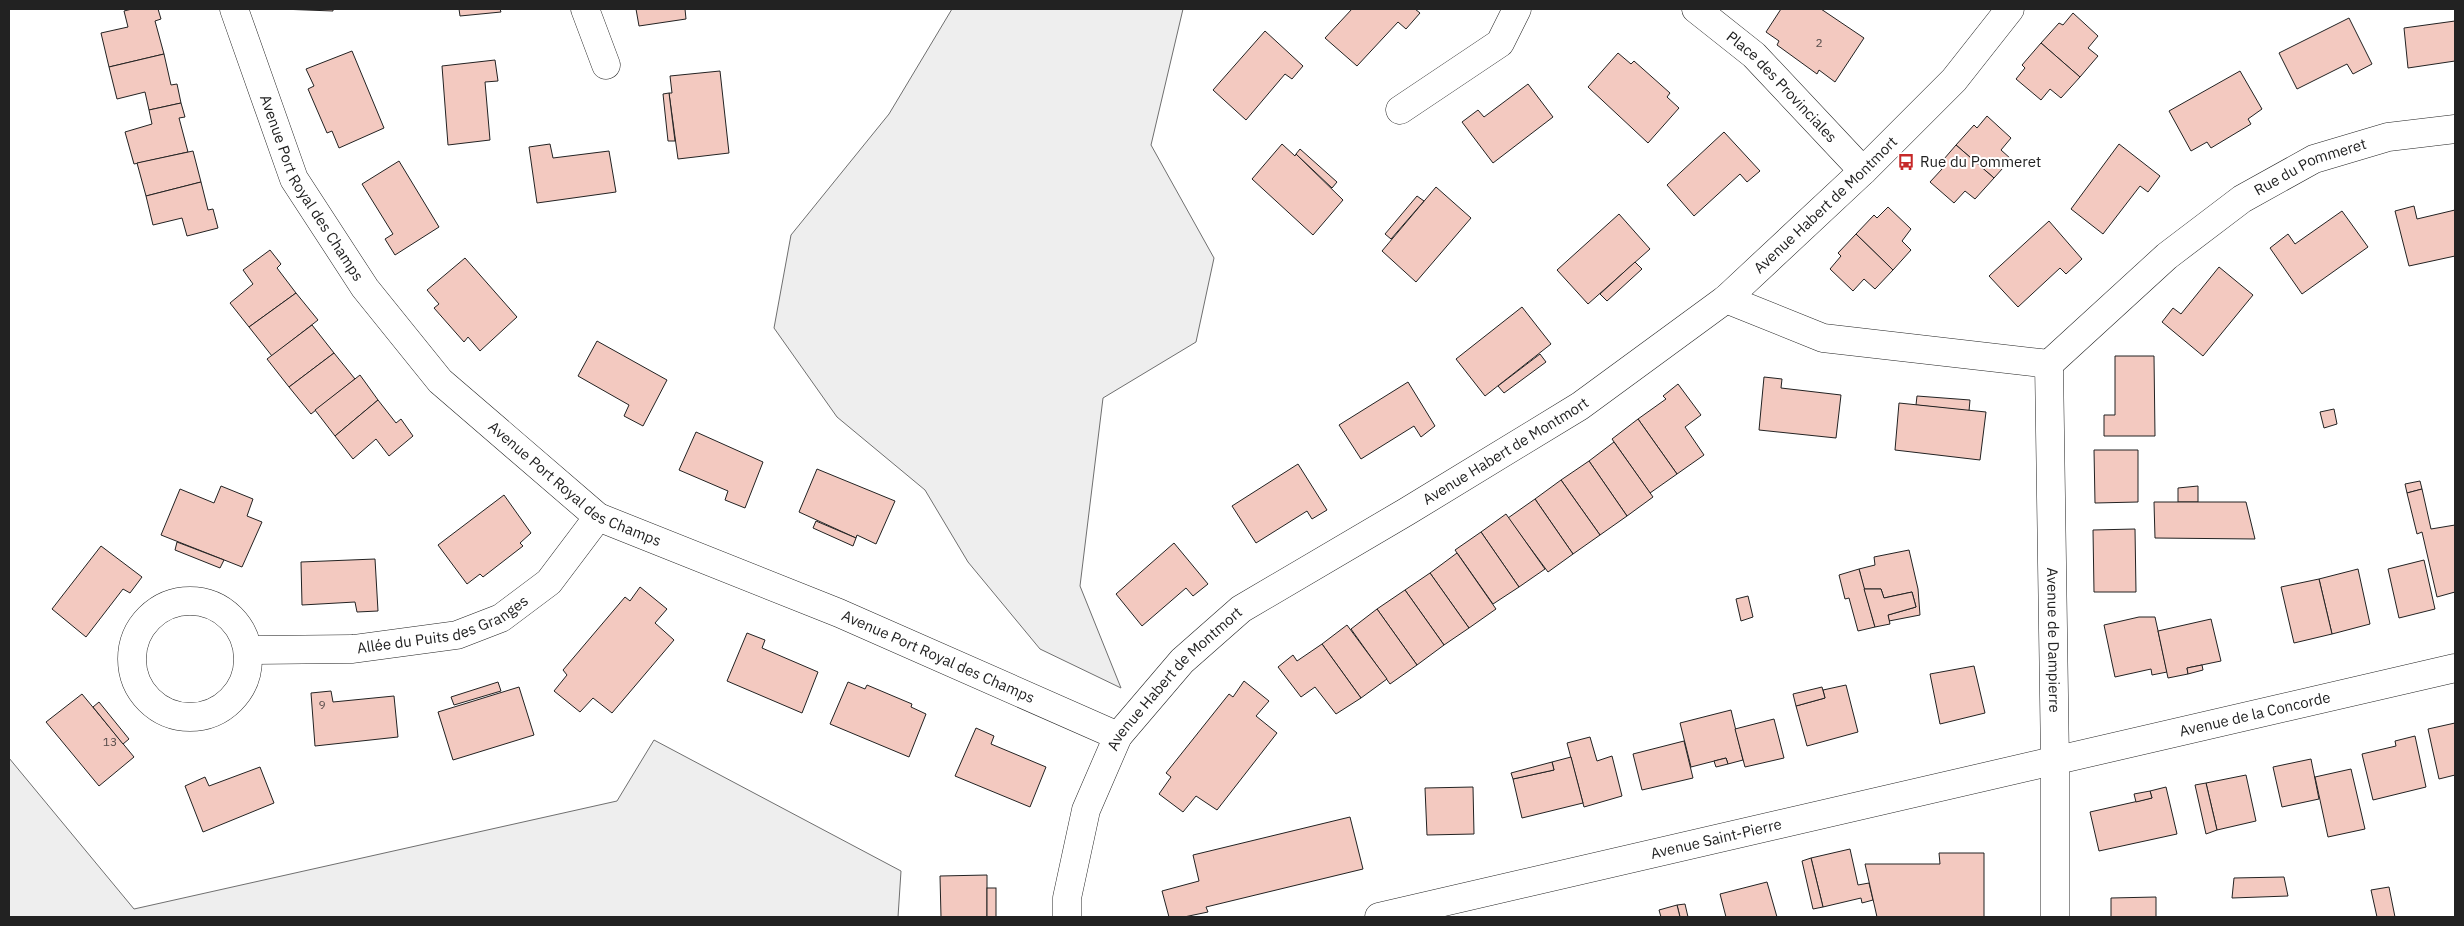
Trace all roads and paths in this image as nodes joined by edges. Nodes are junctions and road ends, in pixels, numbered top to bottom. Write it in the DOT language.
graph roads {
  1 [pos="234,9"];
  2 [pos="585,9"];
  3 [pos="1517,9"];
  4 [pos="1696,9"];
  5 [pos="2010,9"];
  6 [pos="606,65"];
  7 [pos="1400,110"];
  8 [pos="2455,128"];
  9 [pos="1863,171"];
  10 [pos="1726,299"];
  11 [pos="2049,364"];
  12 [pos="598,517"];
  13 [pos="248,650"];
  14 [pos="2455,668"];
  15 [pos="1118,736"];
  16 [pos="2055,761"];
  17 [pos="1067,917"];
  18 [pos="1379,917"];
  19 [pos="2055,917"];
  1 -- 12 [label="street, Avenue Port Royal des Champs"];
  2 -- 6 [label="street"];
  3 -- 7 [label="street"];
  4 -- 9 [label="street, Place des Provinciales"];
  5 -- 9 [label="street, Avenue Habert de Montmort"];
  8 -- 11 [label="street, Rue du Pommeret"];
  9 -- 10 [label="street, Avenue Habert de Montmort"];
  10 -- 11 [label="street"];
  10 -- 15 [label="street, Avenue Habert de Montmort"];
  11 -- 16 [label="street, Avenue de Dampierre"];
  12 -- 13 [label="street, Allée du Puits des Granges"];
  12 -- 15 [label="street, Avenue Port Royal des Champs"];
  13 -- 13 [label="street"];
  14 -- 16 [label="street, Avenue de la Concorde"];
  15 -- 17 [label="street, Avenue Habert de Montmort"];
  16 -- 18 [label="street, Avenue Saint-Pierre"];
  16 -- 19 [label="street, Avenue de Dampierre"];
}
